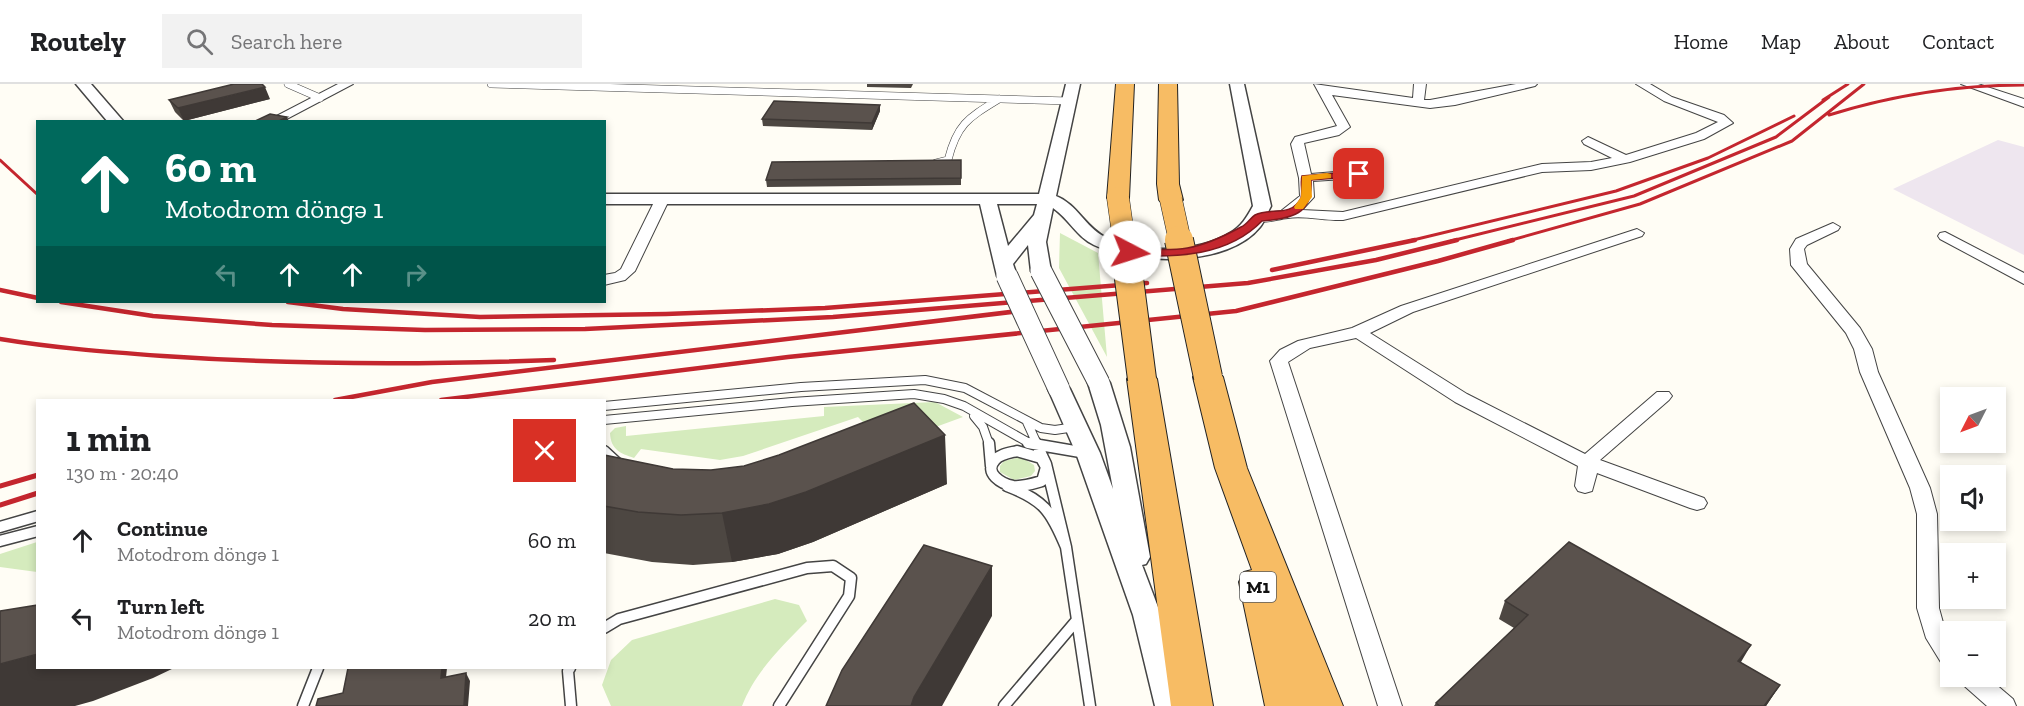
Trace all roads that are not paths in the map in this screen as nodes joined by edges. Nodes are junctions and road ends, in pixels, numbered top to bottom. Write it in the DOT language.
graph roads {
  1 [pos="83,84"];
  2 [pos="288,84"];
  3 [pos="347,84"];
  4 [pos="491,84"];
  5 [pos="1072,84"];
  6 [pos="1125,84"];
  7 [pos="1168,84"];
  8 [pos="1237,84"];
  9 [pos="1420,84"];
  10 [pos="1531,84"];
  11 [pos="1642,84"];
  12 [pos="1967,84"];
  13 [pos="1322,87"];
  14 [pos="1356,88"];
  15 [pos="320,98"];
  16 [pos="999,99"];
  17 [pos="1069,101"];
  18 [pos="1418,103"];
  19 [pos="2024,103"];
  20 [pos="115,120"];
  21 [pos="275,120"];
  22 [pos="1588,141"];
  23 [pos="1624,159"];
  24 [pos="923,164"];
  25 [pos="1359,174"];
  26 [pos="1306,178"];
  27 [pos="606,199"];
  28 [pos="987,199"];
  29 [pos="662,200"];
  30 [pos="1045,207"];
  31 [pos="1290,213"];
  32 [pos="1259,218"];
  33 [pos="1833,226"];
  34 [pos="1636,233"];
  35 [pos="1945,236"];
  36 [pos="1005,271"];
  37 [pos="2024,279"];
  38 [pos="606,280"];
  39 [pos="1358,332"];
  40 [pos="1663,396"];
  41 [pos="606,406"];
  42 [pos="964,406"];
  43 [pos="606,420"];
  44 [pos="1027,422"];
  45 [pos="1077,426"];
  46 [pos="1040,447"];
  47 [pos="1088,453"];
  48 [pos="606,454"];
  49 [pos="1588,463"];
  50 [pos="1046,464"];
  51 [pos="991,466"];
  52 [pos="1231,468"];
  53 [pos="629,469"];
  54 [pos="1007,486"];
  55 [pos="1585,486"];
  56 [pos="1697,503"];
  57 [pos="36,517"];
  58 [pos="0,527"];
  59 [pos="36,532"];
  60 [pos="0,541"];
  61 [pos="1066,547"];
  62 [pos="1147,615"];
  63 [pos="1077,620"];
  64 [pos="606,627"];
  65 [pos="1940,642"];
  66 [pos="318,669"];
  67 [pos="569,669"];
  68 [pos="1982,687"];
  69 [pos="303,706"];
  70 [pos="571,706"];
  71 [pos="779,706"];
  72 [pos="1004,706"];
  73 [pos="1090,706"];
  74 [pos="1170,706"];
  75 [pos="1192,706"];
  76 [pos="1286,706"];
  77 [pos="1323,706"];
  78 [pos="1390,706"];
  79 [pos="2004,706"];
  1 -- 20 [label="street"];
  2 -- 15 [label="lane"];
  3 -- 15 [label="street"];
  4 -- 16 [label="lane"];
  5 -- 17 [label="street"];
  6 -- 75 [label="highway, bridge"];
  7 -- 52 [label="highway, bridge"];
  8 -- 32 [label="street"];
  9 -- 18 [label="street"];
  10 -- 18 [label="street"];
  11 -- 23 [label="street"];
  12 -- 19 [label="street"];
  13 -- 14 [label="street"];
  13 -- 26 [label="street"];
  14 -- 18 [label="street"];
  15 -- 21 [label="street"];
  16 -- 17 [label="lane"];
  16 -- 24 [label="lane"];
  17 -- 30 [label="street"];
  22 -- 23 [label="street"];
  23 -- 31 [label="street"];
  25 -- 26 [label="street"];
  26 -- 31 [label="street"];
  27 -- 29 [label="street"];
  28 -- 29 [label="street"];
  28 -- 30 [label="street"];
  28 -- 36 [label="street"];
  29 -- 38 [label="street"];
  30 -- 32 [label="street"];
  30 -- 36 [label="street"];
  30 -- 62 [label="street, bridge"];
  31 -- 32 [label="street"];
  33 -- 65 [label="street"];
  34 -- 39 [label="street"];
  35 -- 37 [label="street"];
  36 -- 45 [label="street, bridge"];
  39 -- 49 [label="street"];
  39 -- 78 [label="street"];
  40 -- 49 [label="street"];
  41 -- 44 [label="lane"];
  42 -- 43 [label="lane"];
  42 -- 46 [label="lane"];
  42 -- 51 [label="lane"];
  44 -- 45 [label="lane"];
  44 -- 46 [label="lane"];
  45 -- 47 [label="street"];
  46 -- 47 [label="lane"];
  46 -- 50 [label="lane"];
  47 -- 62 [label="street"];
  48 -- 53 [label="lane"];
  49 -- 55 [label="street"];
  49 -- 56 [label="street"];
  50 -- 51 [label="lane"];
  50 -- 54 [label="lane"];
  50 -- 61 [label="lane"];
  51 -- 54 [label="lane"];
  52 -- 76 [label="highway, M1"];
  52 -- 77 [label="highway"];
  54 -- 61 [label="lane"];
  57 -- 58 [label="lane"];
  59 -- 60 [label="lane"];
  61 -- 63 [label="lane"];
  62 -- 74 [label="street"];
  63 -- 72 [label="lane"];
  63 -- 73 [label="lane"];
  64 -- 71 [label="lane"];
  66 -- 69 [label="lane"];
  67 -- 70 [label="lane"];
  68 -- 79 [label="street"];
}
